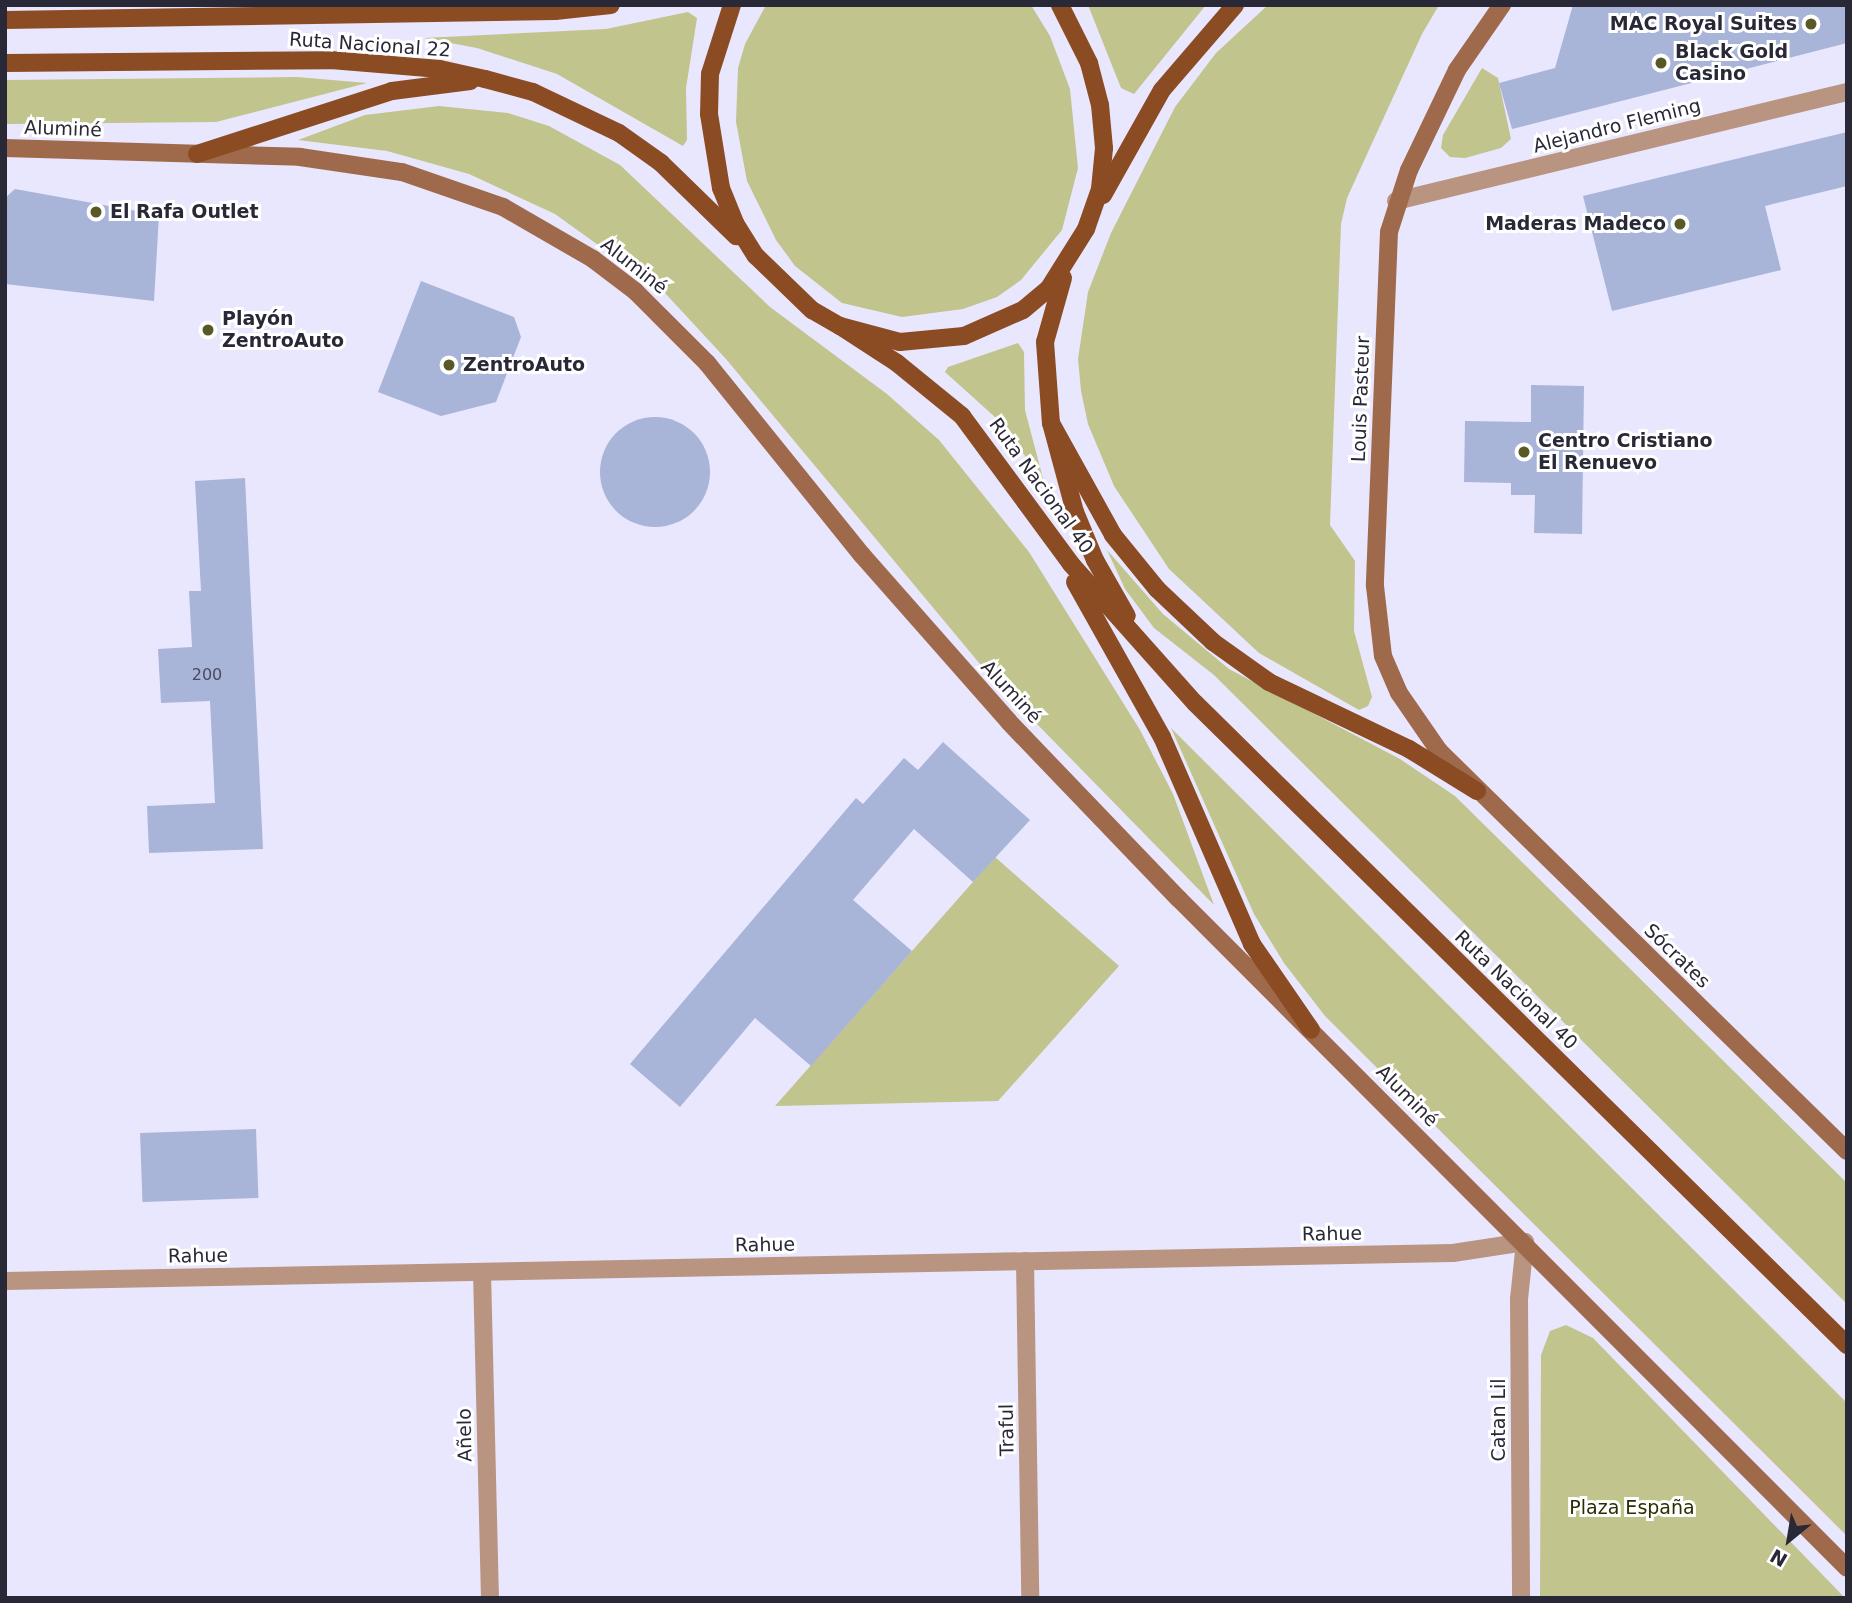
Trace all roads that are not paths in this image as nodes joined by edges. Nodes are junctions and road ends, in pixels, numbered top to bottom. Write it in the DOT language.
graph roads {
  1 [pos="611,5"];
  2 [pos="732,5"];
  3 [pos="1060,5"];
  4 [pos="1235,5"];
  5 [pos="1502,5"];
  6 [pos="5,20"];
  7 [pos="5,63"];
  8 [pos="485,79"];
  9 [pos="1847,92"];
  10 [pos="5,148"];
  11 [pos="197,154"];
  12 [pos="1396,201"];
  13 [pos="1086,229"];
  14 [pos="756,256"];
  15 [pos="1069,262"];
  16 [pos="840,326"];
  17 [pos="1051,423"];
  18 [pos="1038,518"];
  19 [pos="1158,663"];
  20 [pos="1477,791"];
  21 [pos="1311,1030"];
  22 [pos="1847,1150"];
  23 [pos="1525,1242"];
  24 [pos="1026,1261"];
  25 [pos="482,1272"];
  26 [pos="5,1281"];
  27 [pos="1847,1345"];
  28 [pos="1847,1568"];
  29 [pos="489,1598"];
  30 [pos="1030,1598"];
  31 [pos="1521,1598"];
  1 -- 6 [label="main road, Ruta Nacional 22"];
  2 -- 14 [label="main road"];
  3 -- 13 [label="main road"];
  4 -- 13 [label="main road"];
  5 -- 12 [label="street, Louis Pasteur"];
  7 -- 8 [label="main road, Ruta Nacional 22"];
  8 -- 11 [label="main road"];
  8 -- 14 [label="main road, Ruta Nacional 22"];
  9 -- 12 [label="street, Alejandro Fleming"];
  10 -- 11 [label="street, Aluminé"];
  11 -- 21 [label="street, Aluminé"];
  12 -- 20 [label="street, Louis Pasteur"];
  13 -- 15 [label="main road"];
  14 -- 16 [label="main road"];
  15 -- 16 [label="main road"];
  15 -- 17 [label="main road, Ruta Nacional 40"];
  16 -- 18 [label="main road, Ruta Nacional 40"];
  17 -- 19 [label="main road, Ruta Nacional 40"];
  17 -- 20 [label="main road"];
  18 -- 19 [label="main road, Ruta Nacional 40"];
  18 -- 21 [label="main road"];
  19 -- 27 [label="main road, Ruta Nacional 40"];
  20 -- 22 [label="street, Sócrates"];
  21 -- 23 [label="street, Aluminé"];
  23 -- 24 [label="street, Rahue"];
  23 -- 28 [label="street, Aluminé"];
  23 -- 31 [label="street, Catan Lil"];
  24 -- 25 [label="street, Rahue"];
  24 -- 30 [label="street, Traful"];
  25 -- 26 [label="street, Rahue"];
  25 -- 29 [label="street, Añelo"];
}
